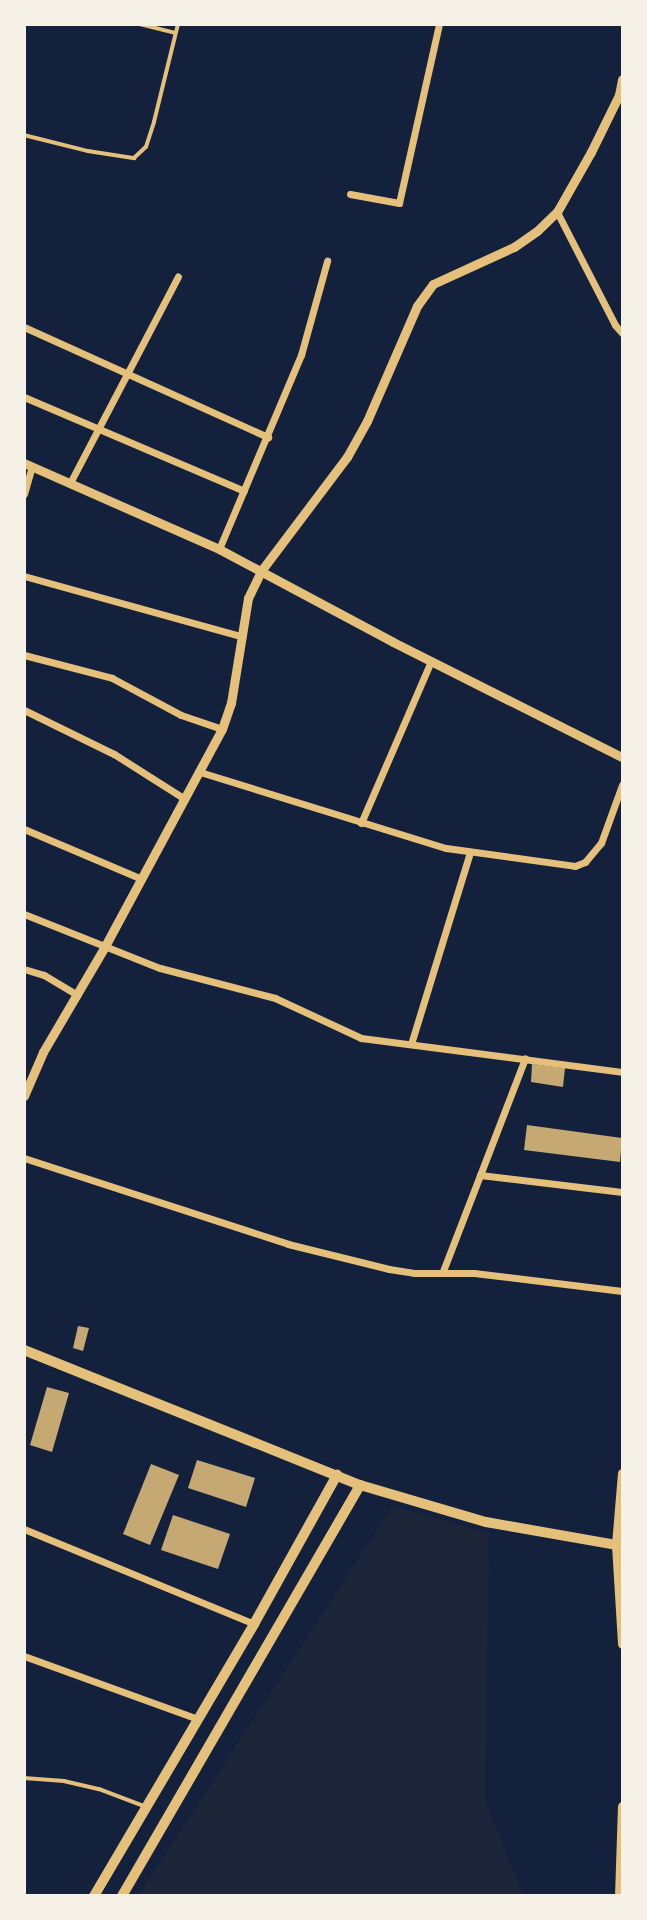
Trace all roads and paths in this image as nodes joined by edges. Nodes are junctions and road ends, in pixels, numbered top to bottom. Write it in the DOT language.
graph roads {
  1 [pos="140,24"];
  2 [pos="178,24"];
  3 [pos="439,24"];
  4 [pos="176,33"];
  5 [pos="622,79"];
  6 [pos="24,135"];
  7 [pos="350,194"];
  8 [pos="557,212"];
  9 [pos="327,261"];
  10 [pos="178,276"];
  11 [pos="24,327"];
  12 [pos="622,333"];
  13 [pos="128,373"];
  14 [pos="24,397"];
  15 [pos="99,429"];
  16 [pos="268,437"];
  17 [pos="29,465"];
  18 [pos="70,483"];
  19 [pos="244,491"];
  20 [pos="24,494"];
  21 [pos="219,549"];
  22 [pos="261,571"];
  23 [pos="24,576"];
  24 [pos="240,636"];
  25 [pos="24,655"];
  26 [pos="431,661"];
  27 [pos="24,710"];
  28 [pos="222,729"];
  29 [pos="622,757"];
  30 [pos="200,772"];
  31 [pos="622,785"];
  32 [pos="186,799"];
  33 [pos="361,823"];
  34 [pos="24,829"];
  35 [pos="470,852"];
  36 [pos="142,879"];
  37 [pos="24,914"];
  38 [pos="104,948"];
  39 [pos="24,969"];
  40 [pos="77,995"];
  41 [pos="411,1044"];
  42 [pos="525,1058"];
  43 [pos="622,1072"];
  44 [pos="24,1096"];
  45 [pos="24,1158"];
  46 [pos="480,1175"];
  47 [pos="622,1192"];
  48 [pos="443,1271"];
  49 [pos="622,1291"];
  50 [pos="24,1350"];
  51 [pos="622,1473"];
  52 [pos="337,1475"];
  53 [pos="360,1485"];
  54 [pos="24,1529"];
  55 [pos="619,1546"];
  56 [pos="254,1624"];
  57 [pos="622,1644"];
  58 [pos="24,1656"];
  59 [pos="198,1719"];
  60 [pos="24,1778"];
  61 [pos="146,1806"];
  62 [pos="622,1806"];
  63 [pos="622,1835"];
  64 [pos="94,1895"];
  65 [pos="122,1895"];
  66 [pos="619,1895"];
  1 -- 4 [label="lane"];
  2 -- 4 [label="lane"];
  3 -- 7 [label="street"];
  4 -- 6 [label="lane"];
  5 -- 8 [label="street"];
  8 -- 12 [label="street"];
  8 -- 22 [label="street"];
  9 -- 16 [label="street"];
  10 -- 13 [label="street"];
  11 -- 13 [label="street"];
  13 -- 15 [label="street"];
  13 -- 16 [label="street"];
  14 -- 15 [label="street"];
  15 -- 18 [label="street"];
  15 -- 19 [label="street"];
  16 -- 19 [label="street"];
  17 -- 18 [label="street"];
  17 -- 20 [label="street"];
  18 -- 21 [label="street"];
  19 -- 21 [label="street"];
  21 -- 22 [label="street"];
  22 -- 24 [label="street"];
  22 -- 26 [label="street"];
  23 -- 24 [label="street"];
  24 -- 28 [label="street"];
  25 -- 28 [label="street"];
  26 -- 29 [label="street"];
  26 -- 33 [label="street"];
  27 -- 32 [label="street"];
  28 -- 30 [label="street"];
  30 -- 32 [label="street"];
  30 -- 33 [label="street"];
  31 -- 35 [label="street"];
  32 -- 36 [label="street"];
  33 -- 35 [label="street"];
  34 -- 36 [label="street"];
  35 -- 41 [label="street"];
  36 -- 38 [label="street"];
  37 -- 38 [label="street"];
  38 -- 40 [label="street"];
  38 -- 41 [label="street"];
  39 -- 40 [label="street"];
  40 -- 44 [label="street"];
  41 -- 42 [label="street"];
  42 -- 43 [label="street"];
  42 -- 46 [label="street"];
  45 -- 48 [label="street"];
  46 -- 47 [label="street"];
  46 -- 48 [label="street"];
  48 -- 49 [label="street"];
  50 -- 52 [label="main road"];
  51 -- 55 [label="street"];
  52 -- 53 [label="main road"];
  52 -- 56 [label="main road"];
  53 -- 55 [label="main road"];
  53 -- 65 [label="main road"];
  54 -- 56 [label="street"];
  55 -- 57 [label="street"];
  56 -- 59 [label="main road"];
  58 -- 59 [label="street"];
  59 -- 61 [label="main road"];
  60 -- 61 [label="lane"];
  61 -- 64 [label="main road"];
  62 -- 63 [label="street"];
  63 -- 66 [label="street"];
}
